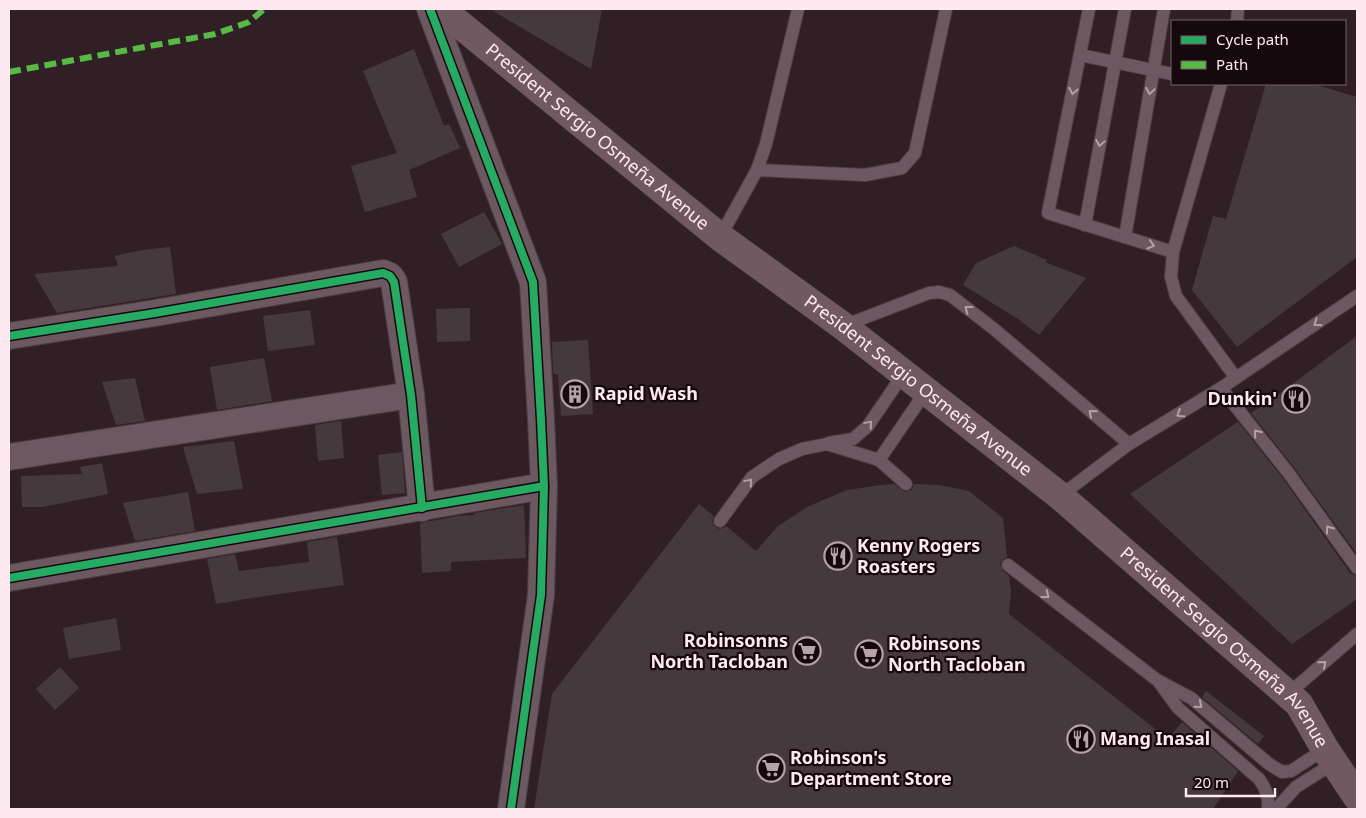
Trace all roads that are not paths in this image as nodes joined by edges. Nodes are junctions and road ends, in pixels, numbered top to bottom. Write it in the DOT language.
graph roads {
  1 [pos="430,9"];
  2 [pos="441,9"];
  3 [pos="798,9"];
  4 [pos="946,9"];
  5 [pos="1089,9"];
  6 [pos="1125,9"];
  7 [pos="1164,9"];
  8 [pos="1080,55"];
  9 [pos="1115,62"];
  10 [pos="1153,70"];
  11 [pos="1171,74"];
  12 [pos="1221,85"];
  13 [pos="757,170"];
  14 [pos="1085,224"];
  15 [pos="720,237"];
  16 [pos="1125,237"];
  17 [pos="1174,252"];
  18 [pos="1357,296"];
  19 [pos="843,326"];
  20 [pos="9,336"];
  21 [pos="904,373"];
  22 [pos="1236,378"];
  23 [pos="1221,388"];
  24 [pos="926,391"];
  25 [pos="410,395"];
  26 [pos="827,444"];
  27 [pos="1129,444"];
  28 [pos="9,457"];
  29 [pos="878,460"];
  30 [pos="906,484"];
  31 [pos="544,486"];
  32 [pos="1060,496"];
  33 [pos="422,508"];
  34 [pos="720,521"];
  35 [pos="1008,565"];
  36 [pos="1357,568"];
  37 [pos="9,578"];
  38 [pos="1357,634"];
  39 [pos="1157,680"];
  40 [pos="1288,694"];
  41 [pos="1330,756"];
  42 [pos="1357,797"];
  43 [pos="511,809"];
  44 [pos="1268,809"];
  45 [pos="1276,809"];
  1 -- 31 [label="street"];
  2 -- 15 [label="main road, President Sergio Osmeña Avenue"];
  3 -- 13 [label="lane"];
  4 -- 13 [label="lane"];
  5 -- 8 [label="lane"];
  6 -- 9 [label="lane"];
  7 -- 10 [label="lane"];
  8 -- 9 [label="lane"];
  8 -- 14 [label="lane, one-way"];
  9 -- 10 [label="lane"];
  9 -- 14 [label="lane, one-way"];
  10 -- 11 [label="lane"];
  10 -- 16 [label="lane, one-way"];
  12 -- 17 [label="lane"];
  13 -- 15 [label="lane"];
  14 -- 16 [label="lane"];
  15 -- 19 [label="main road, President Sergio Osmeña Avenue"];
  16 -- 17 [label="lane, one-way"];
  17 -- 22 [label="lane"];
  18 -- 22 [label="lane, one-way"];
  19 -- 21 [label="main road, President Sergio Osmeña Avenue"];
  27 -- 19 [label="lane, one-way"];
  20 -- 25 [label="street"];
  21 -- 24 [label="main road, President Sergio Osmeña Avenue"];
  26 -- 21 [label="lane, one-way"];
  22 -- 23 [label="lane"];
  23 -- 27 [label="lane, one-way"];
  36 -- 23 [label="lane, one-way"];
  24 -- 29 [label="lane"];
  24 -- 32 [label="main road, President Sergio Osmeña Avenue"];
  25 -- 28 [label="street"];
  25 -- 33 [label="street"];
  26 -- 29 [label="lane"];
  34 -- 26 [label="lane, one-way"];
  27 -- 32 [label="lane"];
  29 -- 30 [label="lane"];
  31 -- 33 [label="street"];
  31 -- 43 [label="street"];
  32 -- 40 [label="main road, President Sergio Osmeña Avenue"];
  33 -- 37 [label="street"];
  35 -- 39 [label="lane, one-way"];
  40 -- 38 [label="lane, one-way"];
  39 -- 41 [label="lane, one-way"];
  39 -- 44 [label="lane"];
  40 -- 41 [label="main road, President Sergio Osmeña Avenue"];
  41 -- 42 [label="main road, President Sergio Osmeña Avenue"];
  41 -- 45 [label="lane"];
}
